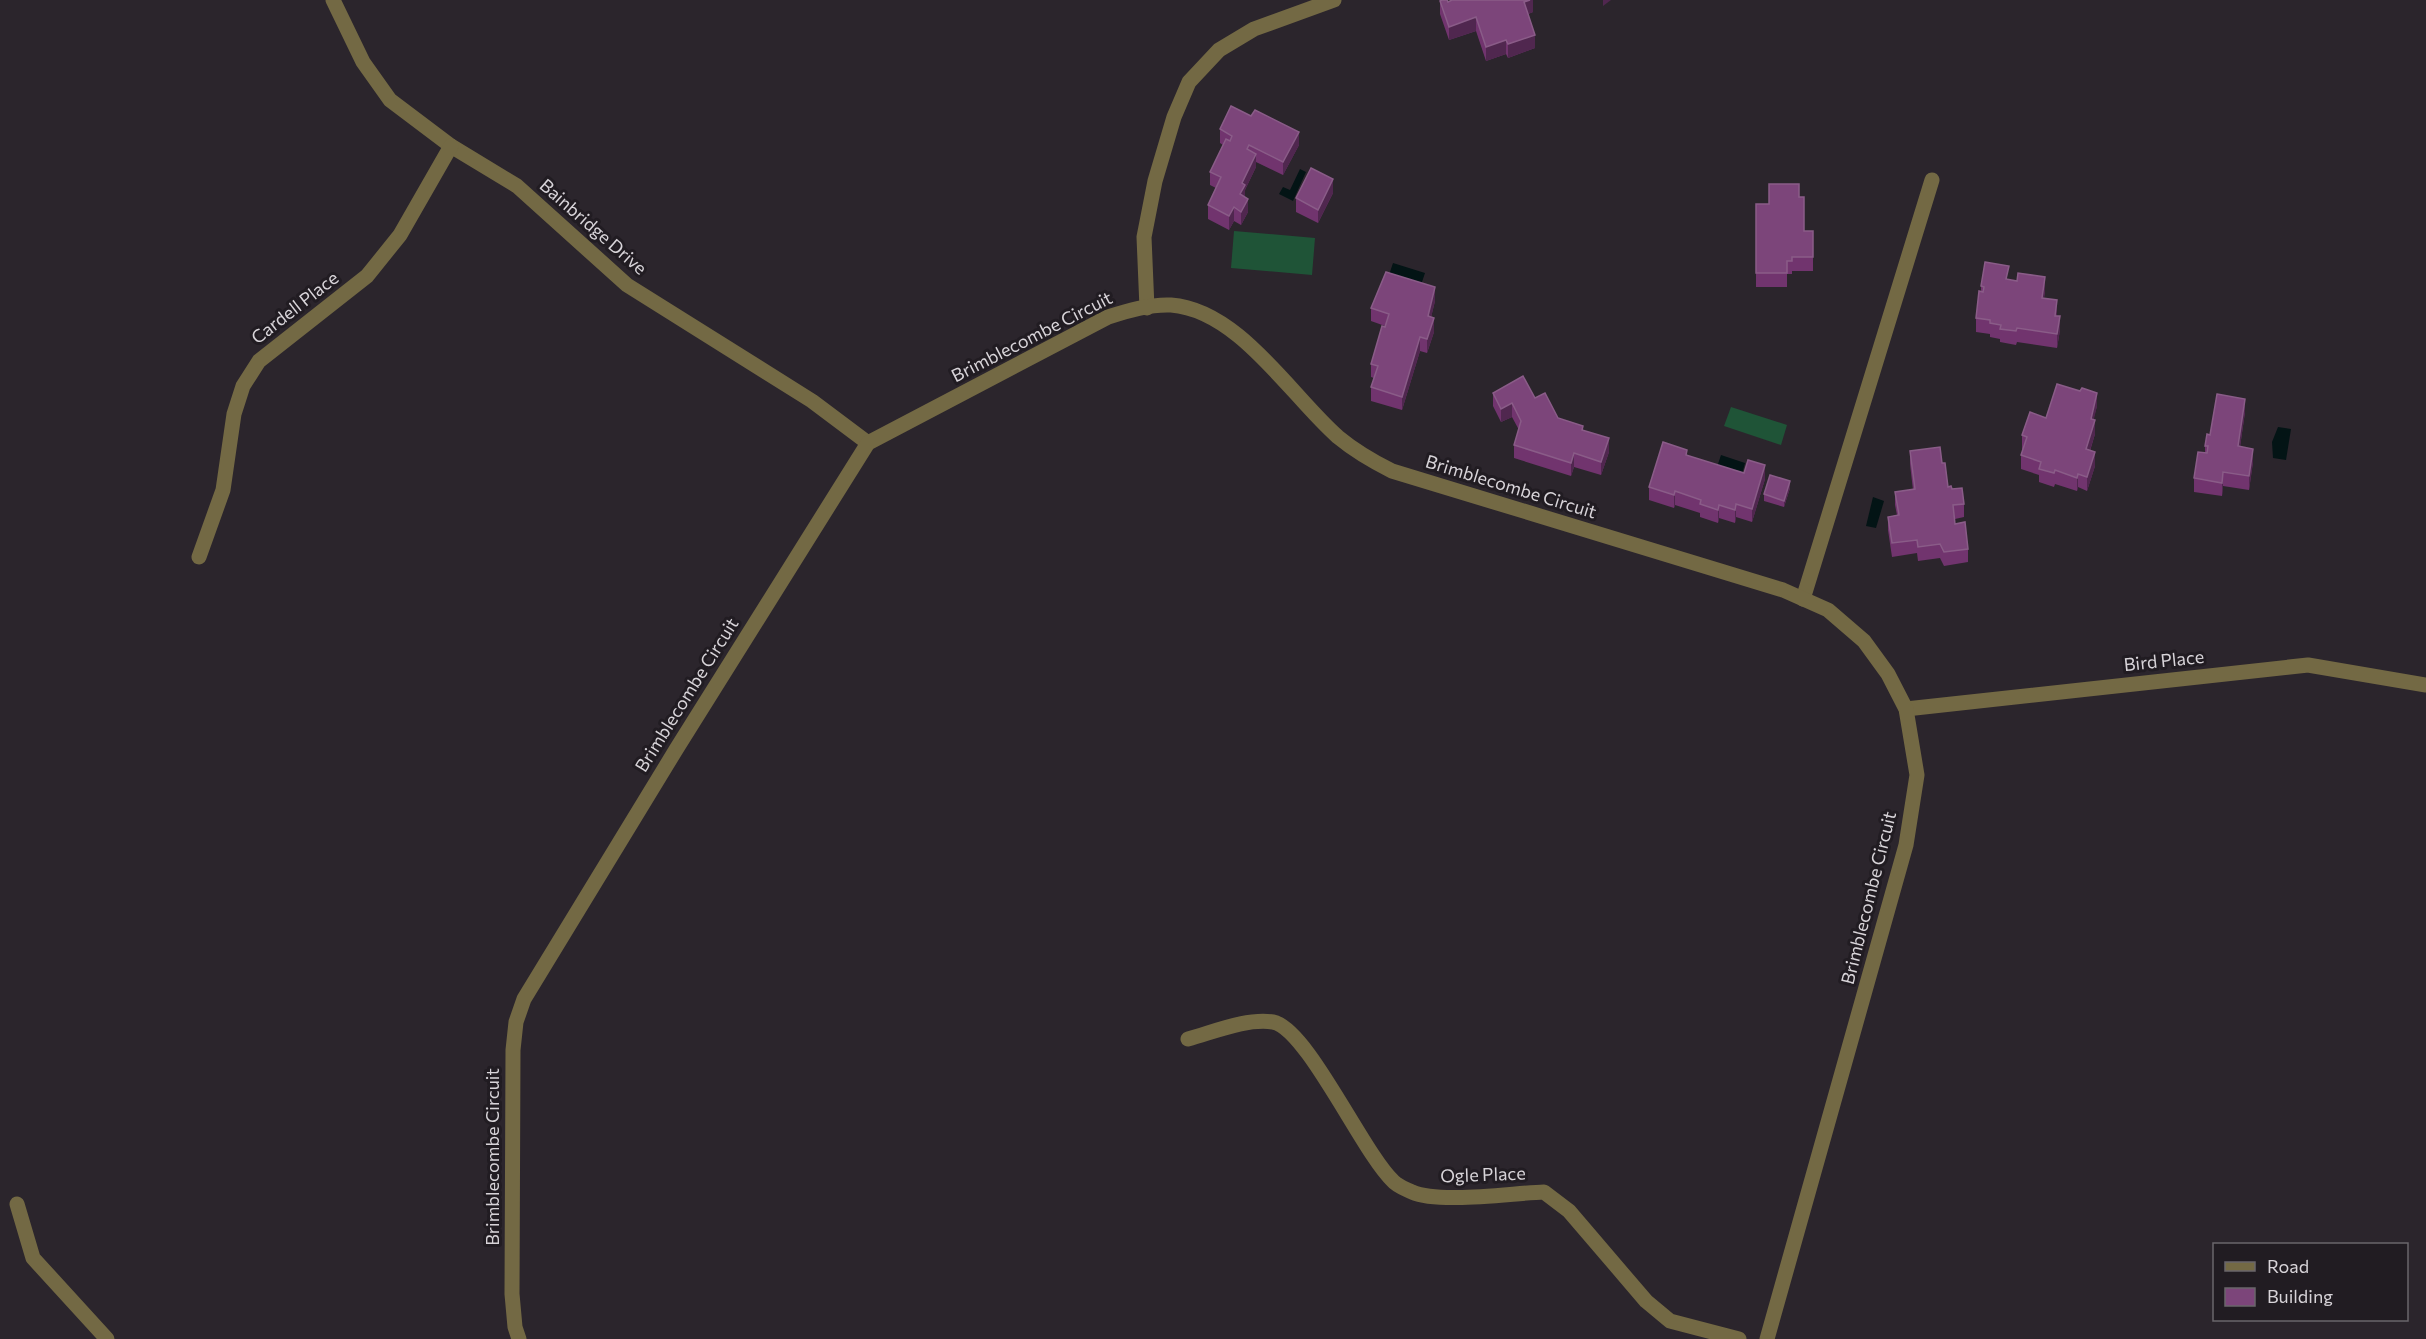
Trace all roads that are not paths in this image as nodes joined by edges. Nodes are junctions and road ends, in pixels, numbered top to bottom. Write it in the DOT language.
graph roads {
  1 [pos="333,0"];
  2 [pos="1334,0"];
  3 [pos="451,146"];
  4 [pos="1932,180"];
  5 [pos="1147,308"];
  6 [pos="868,443"];
  7 [pos="199,557"];
  8 [pos="1803,598"];
  9 [pos="2426,686"];
  10 [pos="1906,709"];
  11 [pos="1188,1039"];
  12 [pos="17,1204"];
  13 [pos="107,1339"];
  14 [pos="519,1339"];
  15 [pos="1739,1339"];
  16 [pos="1767,1339"];
  1 -- 3 [label="street, Bainbridge Drive"];
  2 -- 5 [label="street"];
  3 -- 6 [label="street, Bainbridge Drive"];
  3 -- 7 [label="street, Cardell Place"];
  4 -- 8 [label="street"];
  5 -- 6 [label="street, Brimblecombe Circuit"];
  5 -- 8 [label="street, Brimblecombe Circuit"];
  6 -- 14 [label="street, Brimblecombe Circuit"];
  8 -- 10 [label="street, Brimblecombe Circuit"];
  9 -- 10 [label="street, Bird Place"];
  10 -- 16 [label="street, Brimblecombe Circuit"];
  11 -- 15 [label="street, Ogle Place"];
  12 -- 13 [label="street"];
}
